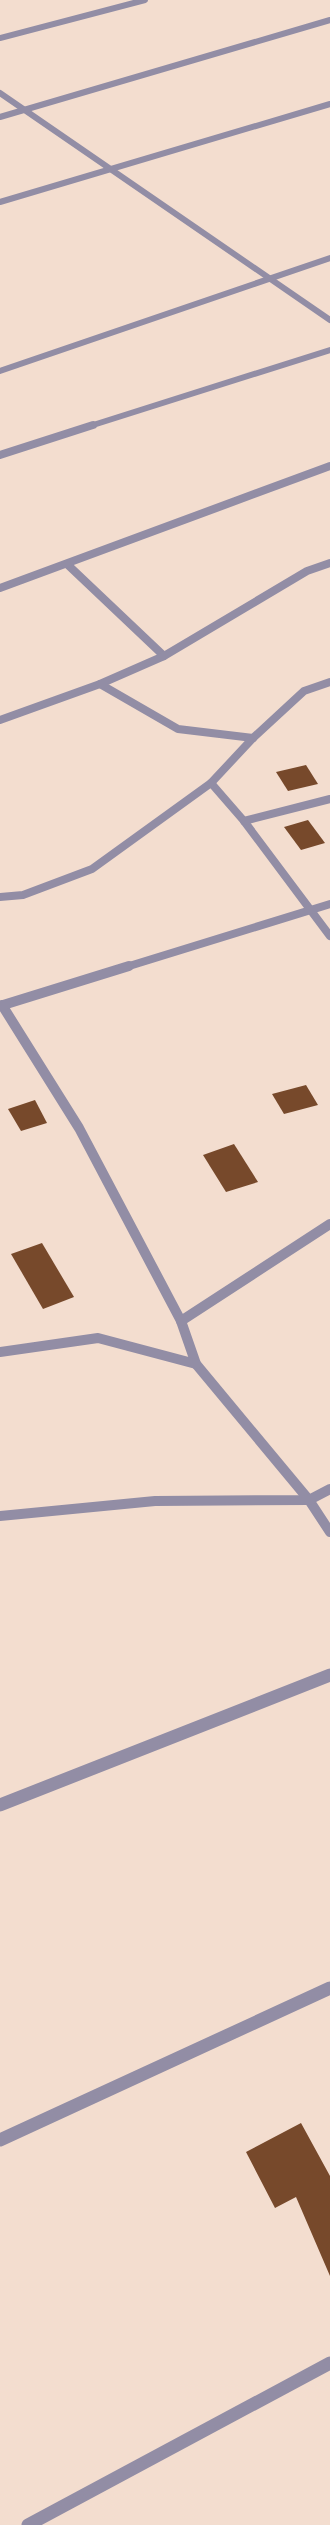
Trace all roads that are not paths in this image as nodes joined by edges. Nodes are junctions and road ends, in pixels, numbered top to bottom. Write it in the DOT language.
graph roads {
  1 [pos="145,0"];
  2 [pos="330,20"];
  3 [pos="0,38"];
  4 [pos="0,93"];
  5 [pos="330,104"];
  6 [pos="24,110"];
  7 [pos="0,117"];
  8 [pos="110,169"];
  9 [pos="0,202"];
  10 [pos="330,258"];
  11 [pos="270,278"];
  12 [pos="330,320"];
  13 [pos="330,350"];
  14 [pos="0,371"];
  15 [pos="0,455"];
  16 [pos="330,466"];
  17 [pos="330,563"];
  18 [pos="68,564"];
  19 [pos="0,588"];
  20 [pos="164,656"];
  21 [pos="330,682"];
  22 [pos="100,684"];
  23 [pos="0,720"];
  24 [pos="253,738"];
  25 [pos="211,783"];
  26 [pos="330,799"];
  27 [pos="244,821"];
  28 [pos="0,897"];
  29 [pos="330,904"];
  30 [pos="310,910"];
  31 [pos="330,936"];
  32 [pos="1,1006"];
  33 [pos="330,1224"];
  34 [pos="181,1321"];
  35 [pos="0,1352"];
  36 [pos="196,1364"];
  37 [pos="330,1489"];
  38 [pos="309,1500"];
  39 [pos="0,1516"];
  40 [pos="330,1532"];
  41 [pos="330,1675"];
  42 [pos="0,1805"];
  43 [pos="330,1988"];
  44 [pos="0,2140"];
  45 [pos="330,2364"];
  46 [pos="28,2525"];
  1 -- 3 [label="street"];
  2 -- 6 [label="street"];
  4 -- 6 [label="street"];
  5 -- 8 [label="street"];
  6 -- 7 [label="street"];
  6 -- 8 [label="street"];
  8 -- 9 [label="street"];
  8 -- 11 [label="street"];
  10 -- 11 [label="street"];
  11 -- 12 [label="street"];
  11 -- 14 [label="street"];
  13 -- 15 [label="street"];
  16 -- 18 [label="street"];
  17 -- 20 [label="street"];
  18 -- 19 [label="street"];
  18 -- 20 [label="street"];
  20 -- 22 [label="street"];
  21 -- 24 [label="street"];
  22 -- 23 [label="street"];
  22 -- 24 [label="street"];
  24 -- 25 [label="street"];
  25 -- 27 [label="street"];
  25 -- 28 [label="street"];
  26 -- 27 [label="street"];
  27 -- 30 [label="street"];
  29 -- 30 [label="street"];
  30 -- 31 [label="street"];
  30 -- 32 [label="street"];
  32 -- 34 [label="street"];
  33 -- 34 [label="street"];
  34 -- 36 [label="street"];
  35 -- 36 [label="street"];
  36 -- 38 [label="street"];
  37 -- 38 [label="street"];
  38 -- 39 [label="street"];
  38 -- 40 [label="street"];
  41 -- 42 [label="street"];
  43 -- 44 [label="street"];
  45 -- 46 [label="street"];
}
